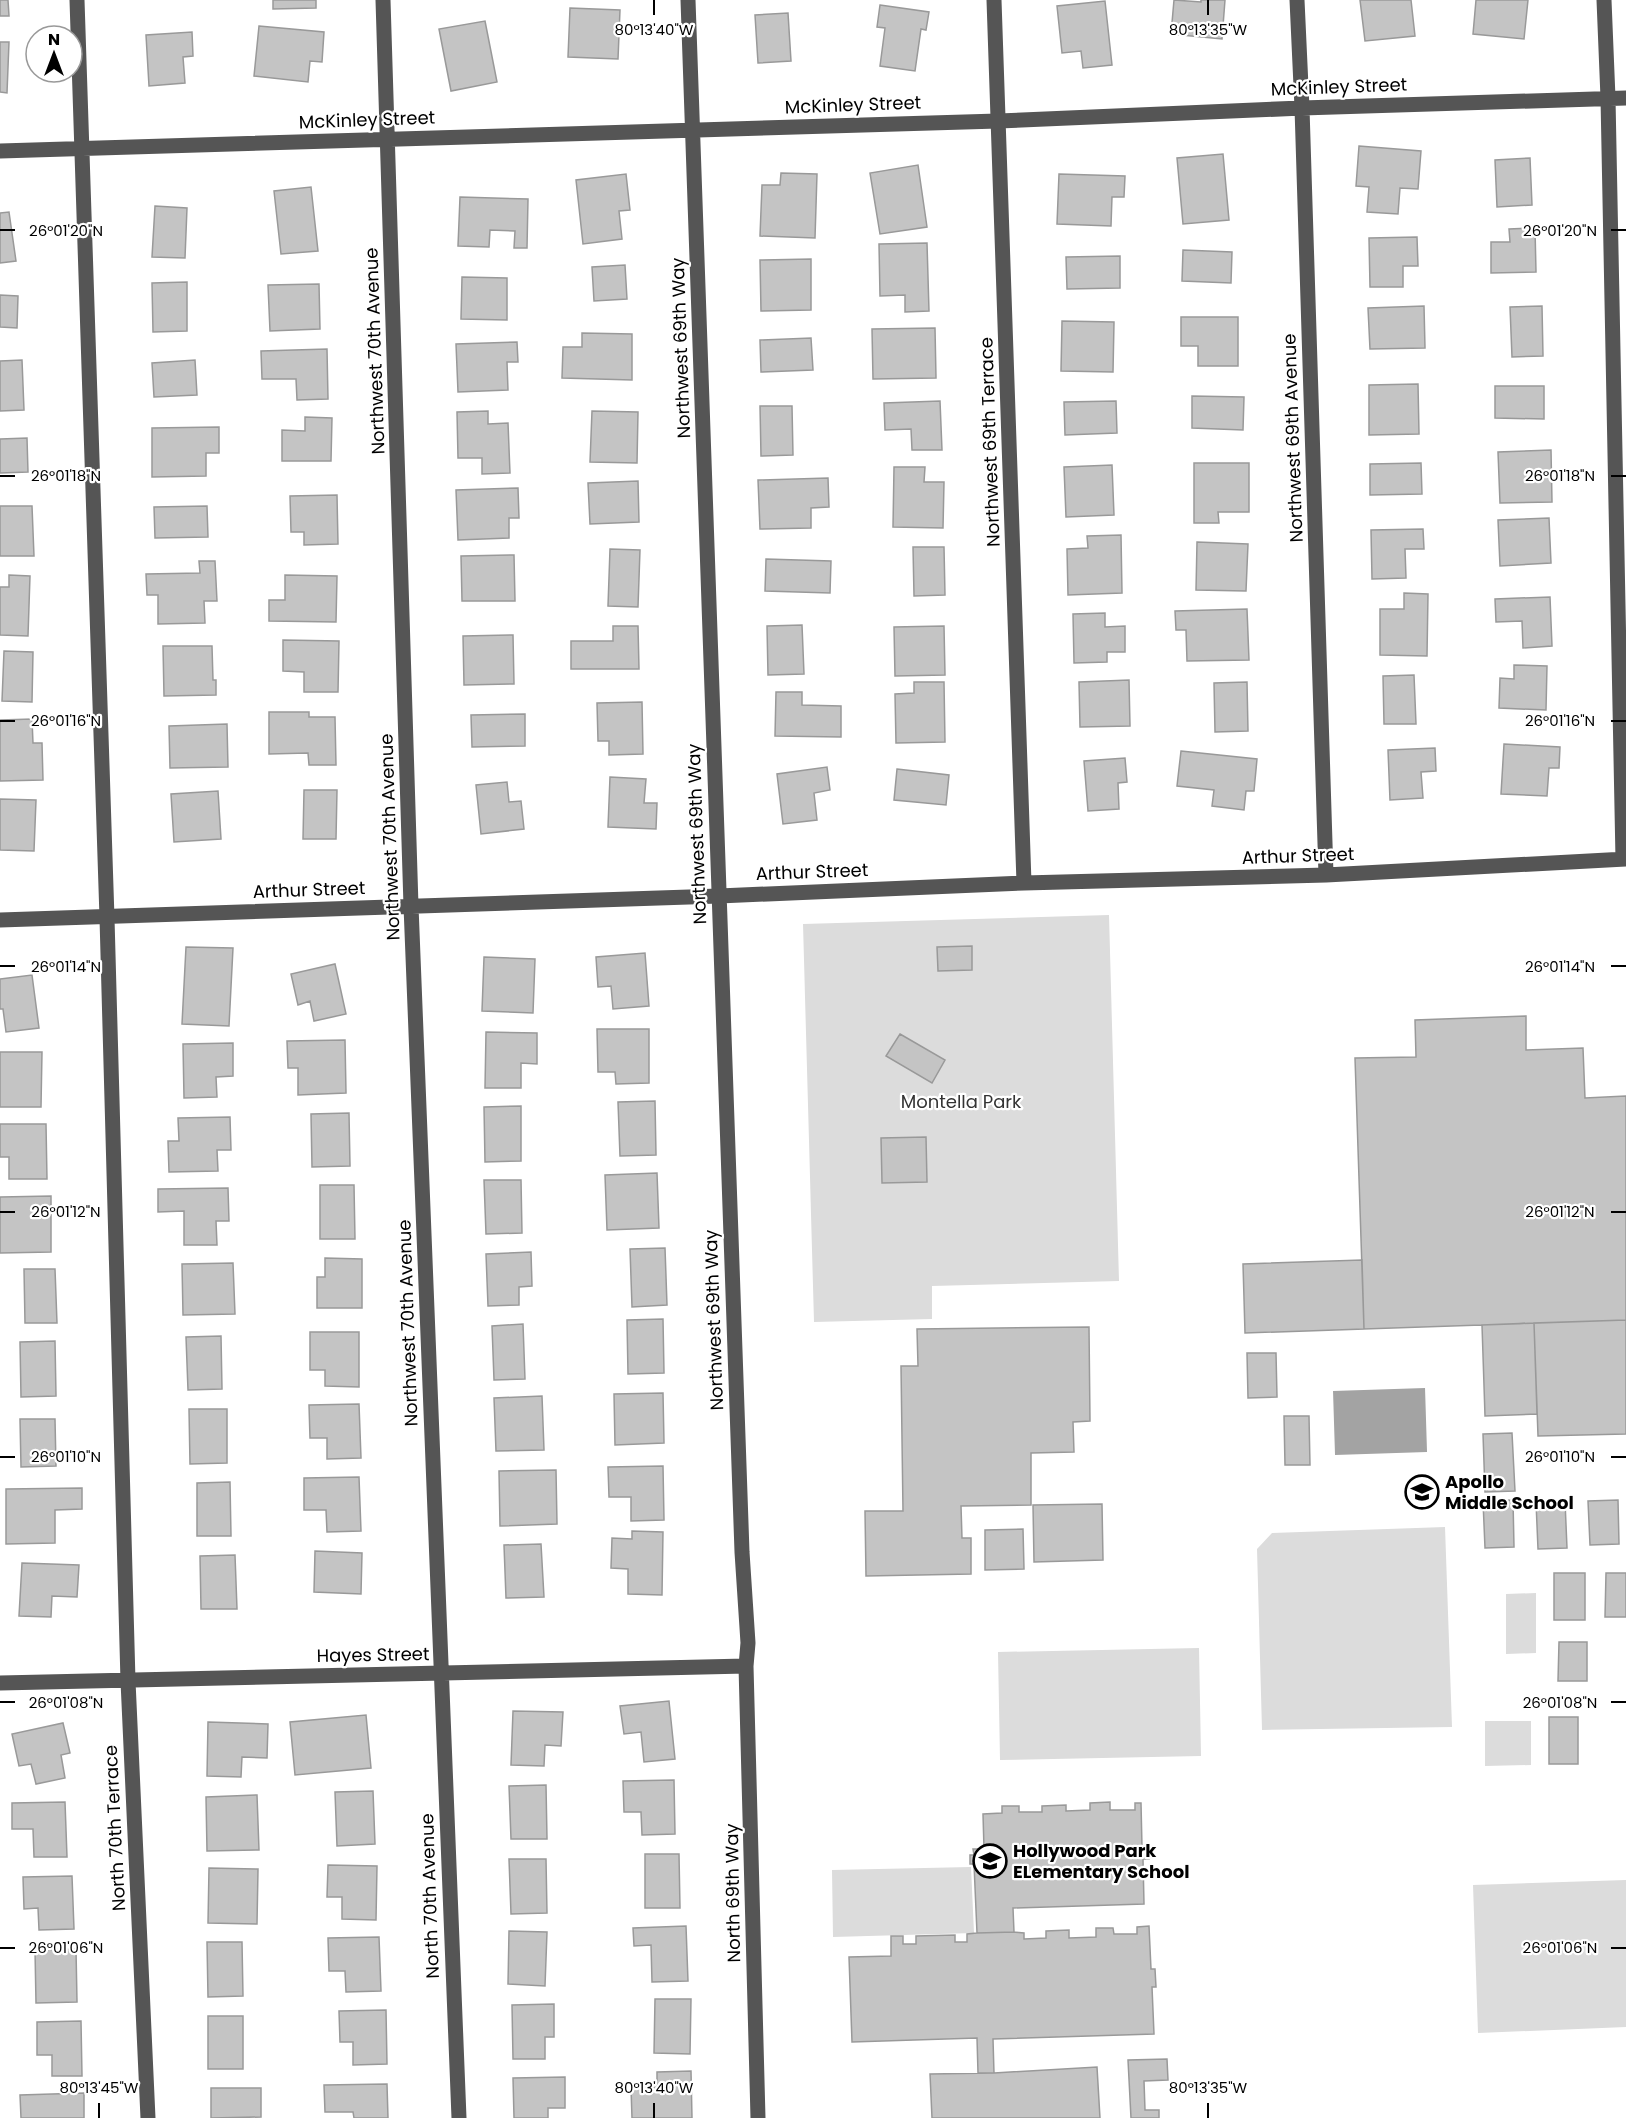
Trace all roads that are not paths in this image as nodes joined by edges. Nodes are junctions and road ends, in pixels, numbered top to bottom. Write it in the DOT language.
graph roads {
  1 [pos="77,0"];
  2 [pos="383,0"];
  3 [pos="688,0"];
  4 [pos="994,0"];
  5 [pos="1297,0"];
  6 [pos="1604,0"];
  7 [pos="1608,98"];
  8 [pos="1626,98"];
  9 [pos="1302,108"];
  10 [pos="998,121"];
  11 [pos="693,130"];
  12 [pos="387,139"];
  13 [pos="81,149"];
  14 [pos="0,151"];
  15 [pos="1625,859"];
  16 [pos="1326,875"];
  17 [pos="1024,883"];
  18 [pos="719,896"];
  19 [pos="411,906"];
  20 [pos="107,918"];
  21 [pos="0,920"];
  22 [pos="746,1666"];
  23 [pos="440,1673"];
  24 [pos="128,1681"];
  25 [pos="0,1683"];
  26 [pos="147,2118"];
  27 [pos="459,2118"];
  28 [pos="758,2118"];
  1 -- 13 [label="street, North 70th Terrace"];
  2 -- 12 [label="street, Northwest 70th Avenue"];
  3 -- 11 [label="street, Northwest 69th Way"];
  4 -- 10 [label="street, Northwest 69th Terrace"];
  5 -- 9 [label="street, Northwest 69th Avenue"];
  6 -- 7 [label="street"];
  7 -- 8 [label="street, McKinley Street"];
  7 -- 9 [label="street, McKinley Street"];
  7 -- 15 [label="street"];
  9 -- 10 [label="street, McKinley Street"];
  9 -- 16 [label="street, Northwest 69th Avenue"];
  10 -- 11 [label="street, McKinley Street"];
  10 -- 17 [label="street, Northwest 69th Terrace"];
  11 -- 12 [label="street, McKinley Street"];
  11 -- 18 [label="street, Northwest 69th Way"];
  12 -- 13 [label="street, McKinley Street"];
  12 -- 19 [label="street, Northwest 70th Avenue"];
  13 -- 14 [label="street, McKinley Street"];
  13 -- 20 [label="street, North 70th Terrace"];
  15 -- 16 [label="street, Arthur Street"];
  16 -- 17 [label="street, Arthur Street"];
  17 -- 18 [label="street, Arthur Street"];
  18 -- 19 [label="street, Arthur Street"];
  18 -- 22 [label="street, Northwest 69th Way"];
  19 -- 20 [label="street, Arthur Street"];
  19 -- 23 [label="street, Northwest 70th Avenue"];
  20 -- 21 [label="street, Arthur Street"];
  20 -- 24 [label="street, North 70th Terrace"];
  22 -- 23 [label="street, Hayes Street"];
  22 -- 28 [label="street, North 69th Way"];
  23 -- 24 [label="street, Hayes Street"];
  23 -- 27 [label="street, North 70th Avenue"];
  24 -- 25 [label="street, Hayes Street"];
  24 -- 26 [label="street, North 70th Terrace"];
}
